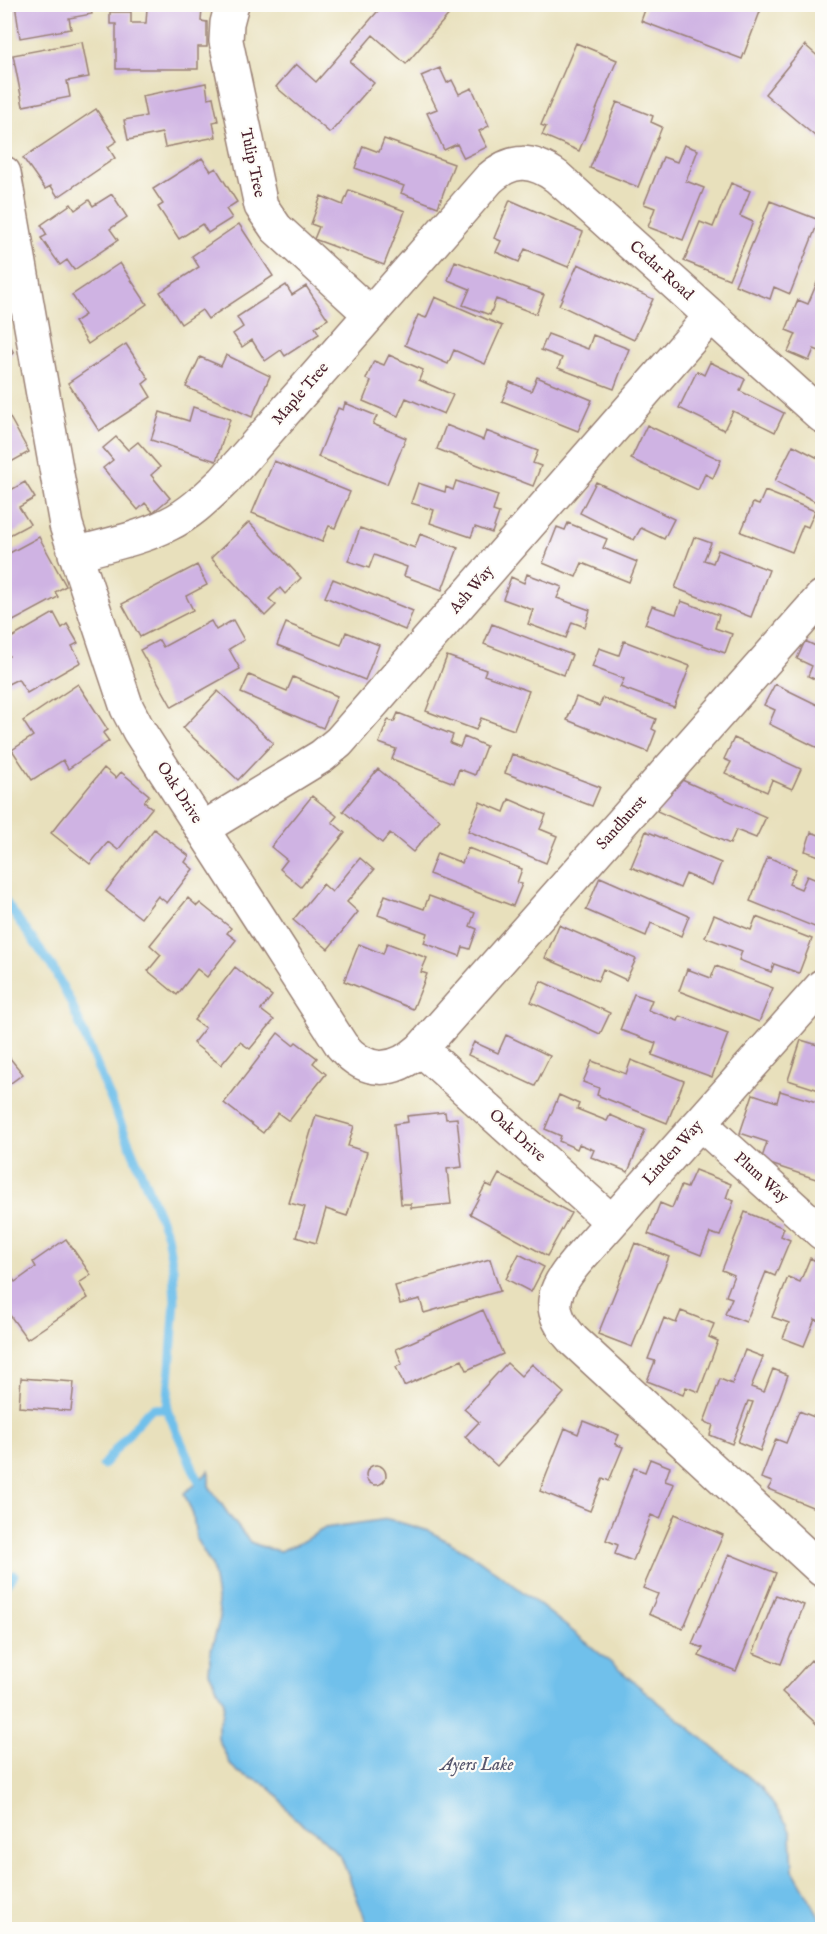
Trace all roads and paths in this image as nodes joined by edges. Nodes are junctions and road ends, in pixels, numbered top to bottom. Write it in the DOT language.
graph roads {
  1 [pos="232,4"];
  2 [pos="4,173"];
  3 [pos="489,180"];
  4 [pos="370,315"];
  5 [pos="711,316"];
  6 [pos="822,416"];
  7 [pos="75,554"];
  8 [pos="822,597"];
  9 [pos="202,829"];
  10 [pos="822,986"];
  11 [pos="421,1049"];
  12 [pos="700,1123"];
  13 [pos="611,1221"];
  14 [pos="822,1233"];
  15 [pos="822,1570"];
  1 -- 4 [label="street, Tulip Tree"];
  2 -- 7 [label="street, Oak Drive"];
  3 -- 4 [label="street, Maple Tree"];
  3 -- 5 [label="street, Cedar Road"];
  4 -- 7 [label="street, Maple Tree"];
  5 -- 6 [label="street, Cedar Road"];
  5 -- 9 [label="street, Ash Way"];
  7 -- 9 [label="street, Oak Drive"];
  8 -- 11 [label="street, Sandhurst"];
  9 -- 11 [label="street, Oak Drive"];
  10 -- 12 [label="street, Linden Way"];
  11 -- 13 [label="street, Oak Drive"];
  12 -- 13 [label="street, Linden Way"];
  12 -- 14 [label="street, Plum Way"];
  13 -- 15 [label="street, Linden Way"];
}
